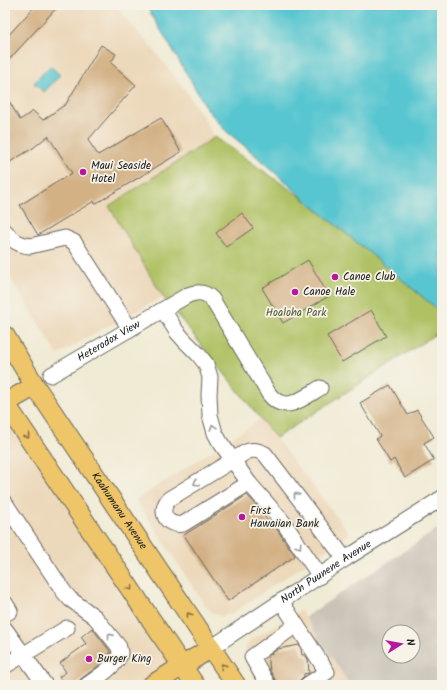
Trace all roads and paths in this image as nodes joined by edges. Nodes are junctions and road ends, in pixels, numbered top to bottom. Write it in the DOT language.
graph roads {
  1 [pos="5,231"];
  2 [pos="165,309"];
  3 [pos="130,329"];
  4 [pos="5,336"];
  5 [pos="51,376"];
  6 [pos="35,386"];
  7 [pos="320,388"];
  8 [pos="5,403"];
  9 [pos="233,460"];
  10 [pos="249,482"];
  11 [pos="442,498"];
  12 [pos="5,503"];
  13 [pos="345,559"];
  14 [pos="320,576"];
  15 [pos="281,601"];
  16 [pos="5,603"];
  17 [pos="5,614"];
  18 [pos="296,625"];
  19 [pos="67,628"];
  20 [pos="5,629"];
  21 [pos="211,648"];
  22 [pos="28,652"];
  23 [pos="5,666"];
  24 [pos="182,666"];
  25 [pos="45,685"];
  26 [pos="55,685"];
  27 [pos="87,685"];
  28 [pos="152,685"];
  29 [pos="195,685"];
  30 [pos="236,685"];
  31 [pos="268,685"];
  32 [pos="307,685"];
  1 -- 3 [label="lane"];
  2 -- 3 [label="lane, Heterodox View"];
  2 -- 7 [label="lane, Heterodox View"];
  9 -- 2 [label="lane, one-way"];
  3 -- 5 [label="lane, Heterodox View"];
  4 -- 6 [label="main road, Kaahumanu Avenue"];
  6 -- 8 [label="main road"];
  21 -- 6 [label="main road, Kaahumanu Avenue, one-way"];
  8 -- 24 [label="main road, one-way"];
  9 -- 10 [label="lane"];
  9 -- 10 [label="lane, one-way"];
  13 -- 9 [label="lane, one-way"];
  10 -- 14 [label="lane, one-way"];
  11 -- 13 [label="lane, North Puunene Avenue"];
  27 -- 12 [label="lane, one-way"];
  13 -- 14 [label="lane, North Puunene Avenue"];
  14 -- 15 [label="lane, North Puunene Avenue"];
  15 -- 18 [label="lane"];
  15 -- 21 [label="lane, North Puunene Avenue"];
  16 -- 17 [label="lane"];
  18 -- 31 [label="lane"];
  18 -- 32 [label="lane"];
  19 -- 22 [label="lane"];
  20 -- 22 [label="lane"];
  21 -- 24 [label="main road"];
  30 -- 21 [label="main road, Kaahumanu Avenue, one-way"];
  22 -- 23 [label="lane"];
  22 -- 25 [label="lane"];
  22 -- 26 [label="lane"];
  24 -- 28 [label="main road"];
  24 -- 29 [label="main road"];
}
